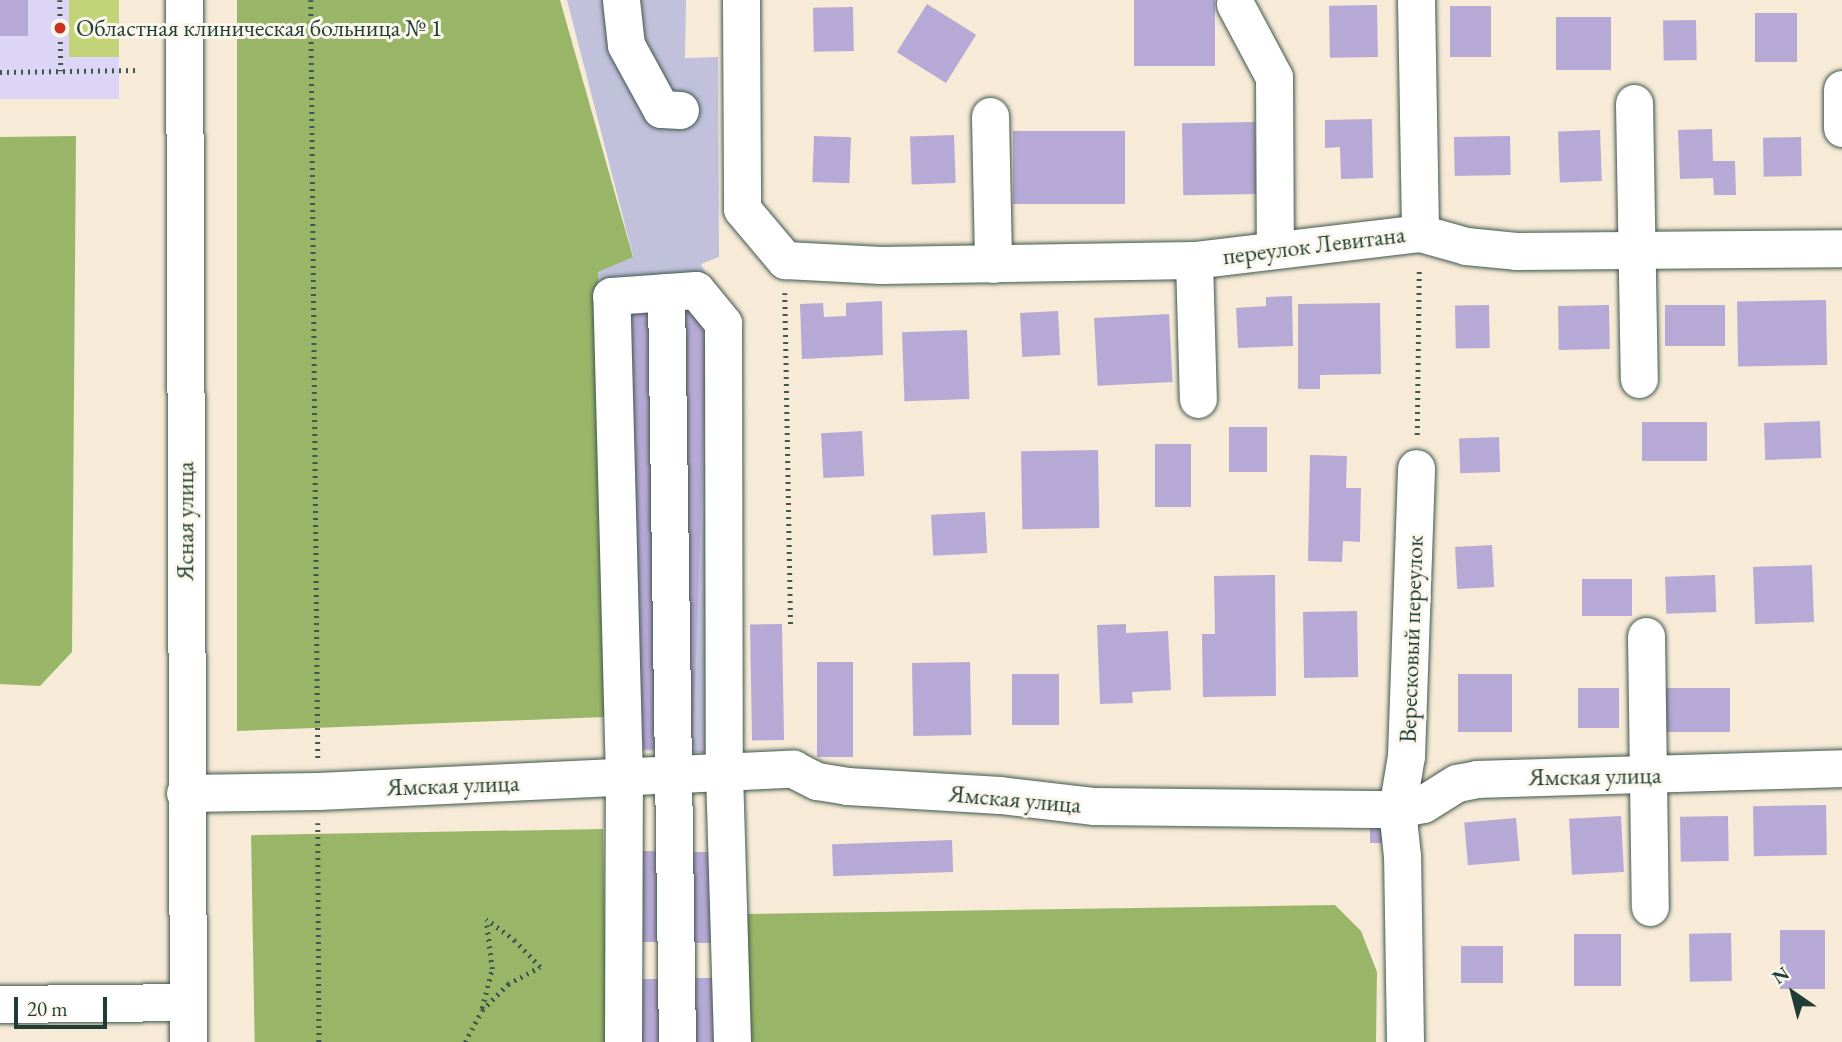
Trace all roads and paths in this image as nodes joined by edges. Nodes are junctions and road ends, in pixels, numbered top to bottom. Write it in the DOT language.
graph roads {
  1 [pos="60,0"];
  2 [pos="184,0"];
  3 [pos="311,0"];
  4 [pos="621,0"];
  5 [pos="741,0"];
  6 [pos="1416,0"];
  7 [pos="1235,4"];
  8 [pos="139,70"];
  9 [pos="61,71"];
  10 [pos="0,72"];
  11 [pos="1842,89"];
  12 [pos="1634,103"];
  13 [pos="680,110"];
  14 [pos="990,116"];
  15 [pos="1842,128"];
  16 [pos="1420,233"];
  17 [pos="1842,248"];
  18 [pos="1275,249"];
  19 [pos="1635,250"];
  20 [pos="785,260"];
  21 [pos="1194,260"];
  22 [pos="993,264"];
  23 [pos="666,292"];
  24 [pos="1639,379"];
  25 [pos="1198,399"];
  26 [pos="1416,468"];
  27 [pos="791,628"];
  28 [pos="1646,635"];
  29 [pos="1842,768"];
  30 [pos="724,772"];
  31 [pos="672,774"];
  32 [pos="1647,776"];
  33 [pos="624,778"];
  34 [pos="318,791"];
  35 [pos="185,793"];
  36 [pos="1397,809"];
  37 [pos="1650,907"];
  38 [pos="622,958"];
  39 [pos="676,960"];
  40 [pos="731,962"];
  41 [pos="187,1002"];
  42 [pos="0,1004"];
  43 [pos="482,1010"];
  44 [pos="188,1042"];
  45 [pos="320,1042"];
  46 [pos="465,1042"];
  47 [pos="623,1042"];
  48 [pos="677,1042"];
  49 [pos="732,1042"];
  50 [pos="1405,1042"];
  1 -- 9 [label="path"];
  2 -- 35 [label="street, Ясная улица"];
  3 -- 34 [label="path"];
  4 -- 13 [label="street"];
  5 -- 20 [label="street"];
  6 -- 16 [label="street"];
  7 -- 18 [label="street"];
  8 -- 9 [label="path"];
  9 -- 10 [label="path"];
  11 -- 15 [label="street"];
  12 -- 19 [label="street"];
  14 -- 22 [label="street"];
  16 -- 18 [label="street, переулок Левитана"];
  16 -- 19 [label="street, переулок Левитана"];
  16 -- 26 [label="path"];
  17 -- 19 [label="street, переулок Левитана"];
  18 -- 21 [label="street, переулок Левитана"];
  19 -- 24 [label="street"];
  20 -- 22 [label="street, переулок Левитана"];
  20 -- 27 [label="path"];
  21 -- 22 [label="street, переулок Левитана"];
  21 -- 25 [label="street"];
  23 -- 30 [label="street"];
  23 -- 31 [label="street"];
  23 -- 33 [label="street"];
  26 -- 36 [label="street, Вересковый переулок"];
  28 -- 32 [label="street"];
  29 -- 32 [label="street, Ямская улица"];
  30 -- 31 [label="street, Ямская улица"];
  30 -- 36 [label="street, Ямская улица"];
  30 -- 40 [label="street"];
  31 -- 33 [label="street, Ямская улица"];
  31 -- 39 [label="street"];
  32 -- 36 [label="street, Ямская улица"];
  32 -- 37 [label="street"];
  33 -- 34 [label="street, Ямская улица"];
  33 -- 38 [label="street"];
  34 -- 35 [label="street, Ямская улица"];
  34 -- 45 [label="path"];
  35 -- 41 [label="street, Ясная улица"];
  36 -- 50 [label="street, Вересковый переулок"];
  38 -- 39 [label="street"];
  38 -- 47 [label="street"];
  39 -- 40 [label="street"];
  39 -- 48 [label="street"];
  40 -- 49 [label="street"];
  41 -- 42 [label="street"];
  41 -- 44 [label="street, Ясная улица"];
  43 -- 43 [label="path"];
  43 -- 46 [label="path"];
}
